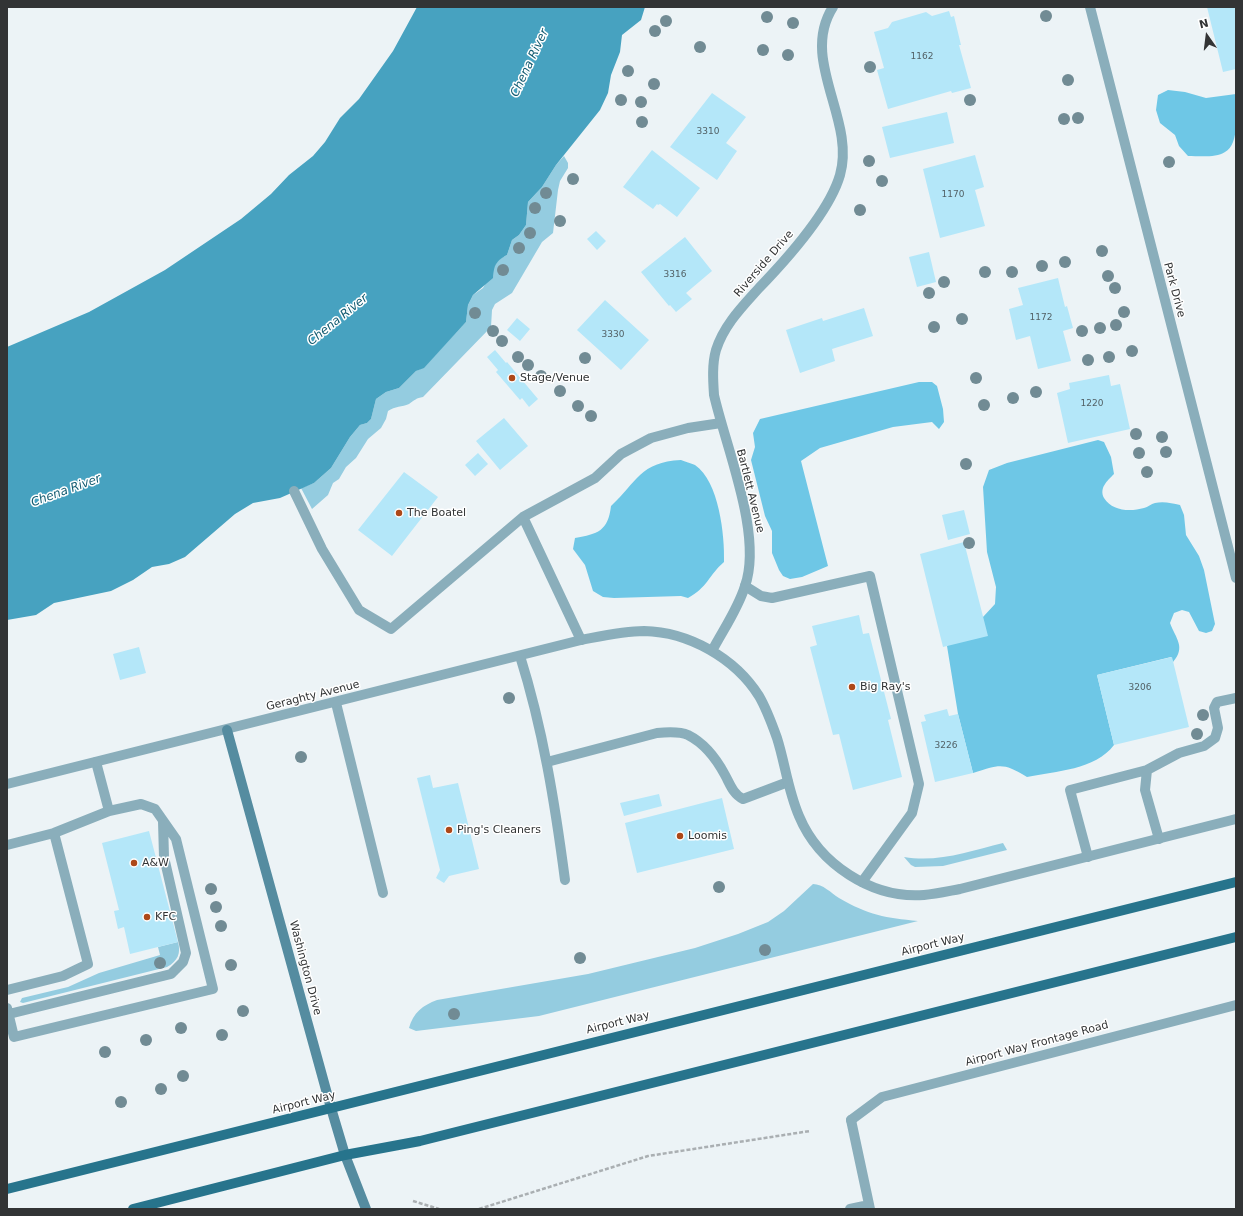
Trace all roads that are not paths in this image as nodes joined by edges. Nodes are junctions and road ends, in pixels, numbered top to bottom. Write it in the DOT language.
graph roads {
  1 [pos="833,7"];
  2 [pos="1090,7"];
  3 [pos="713,376"];
  4 [pos="721,424"];
  5 [pos="294,491"];
  6 [pos="523,517"];
  7 [pos="1234,562"];
  8 [pos="1236,578"];
  9 [pos="745,586"];
  10 [pos="582,640"];
  11 [pos="712,651"];
  12 [pos="520,656"];
  13 [pos="1236,698"];
  14 [pos="336,703"];
  15 [pos="227,730"];
  16 [pos="96,762"];
  17 [pos="547,762"];
  18 [pos="1147,770"];
  19 [pos="788,782"];
  20 [pos="7,784"];
  21 [pos="109,812"];
  22 [pos="1236,819"];
  23 [pos="163,821"];
  24 [pos="54,833"];
  25 [pos="1158,839"];
  26 [pos="7,845"];
  27 [pos="1088,857"];
  28 [pos="565,880"];
  29 [pos="862,882"];
  30 [pos="1236,882"];
  31 [pos="383,893"];
  32 [pos="1236,937"];
  33 [pos="7,990"];
  34 [pos="1236,1005"];
  35 [pos="8,1011"];
  36 [pos="332,1108"];
  37 [pos="345,1155"];
  38 [pos="7,1189"];
  39 [pos="869,1207"];
  40 [pos="133,1209"];
  41 [pos="366,1209"];
  42 [pos="850,1209"];
  1 -- 3 [label="street, Riverside Drive"];
  2 -- 7 [label="street, Park Drive"];
  3 -- 4 [label="street, Bartlett Avenue"];
  4 -- 6 [label="street"];
  4 -- 9 [label="street, Bartlett Avenue"];
  5 -- 6 [label="street"];
  6 -- 10 [label="street"];
  7 -- 8 [label="street, Park Drive"];
  9 -- 11 [label="street, Bartlett Avenue"];
  9 -- 29 [label="street"];
  10 -- 11 [label="street, Geraghty Avenue"];
  10 -- 12 [label="street, Geraghty Avenue"];
  11 -- 19 [label="street"];
  12 -- 14 [label="street, Geraghty Avenue"];
  12 -- 17 [label="street"];
  13 -- 18 [label="street"];
  14 -- 15 [label="street, Geraghty Avenue"];
  14 -- 31 [label="street"];
  15 -- 16 [label="street, Geraghty Avenue"];
  15 -- 36 [label="street, Washington Drive"];
  16 -- 20 [label="street, Geraghty Avenue"];
  16 -- 21 [label="street"];
  17 -- 19 [label="street"];
  17 -- 28 [label="street"];
  18 -- 25 [label="street"];
  18 -- 27 [label="street"];
  19 -- 29 [label="street"];
  21 -- 23 [label="street"];
  21 -- 24 [label="street"];
  22 -- 25 [label="street"];
  23 -- 35 [label="street"];
  23 -- 35 [label="street"];
  24 -- 26 [label="street"];
  24 -- 33 [label="street"];
  25 -- 27 [label="street"];
  27 -- 29 [label="street"];
  30 -- 36 [label="main road, Airport Way"];
  32 -- 37 [label="main road"];
  34 -- 39 [label="street, Airport Way Frontage Road"];
  36 -- 37 [label="street, Washington Drive"];
  36 -- 38 [label="main road, Airport Way"];
  37 -- 40 [label="main road"];
  37 -- 41 [label="street, Washington Drive"];
  39 -- 42 [label="street"];
}
